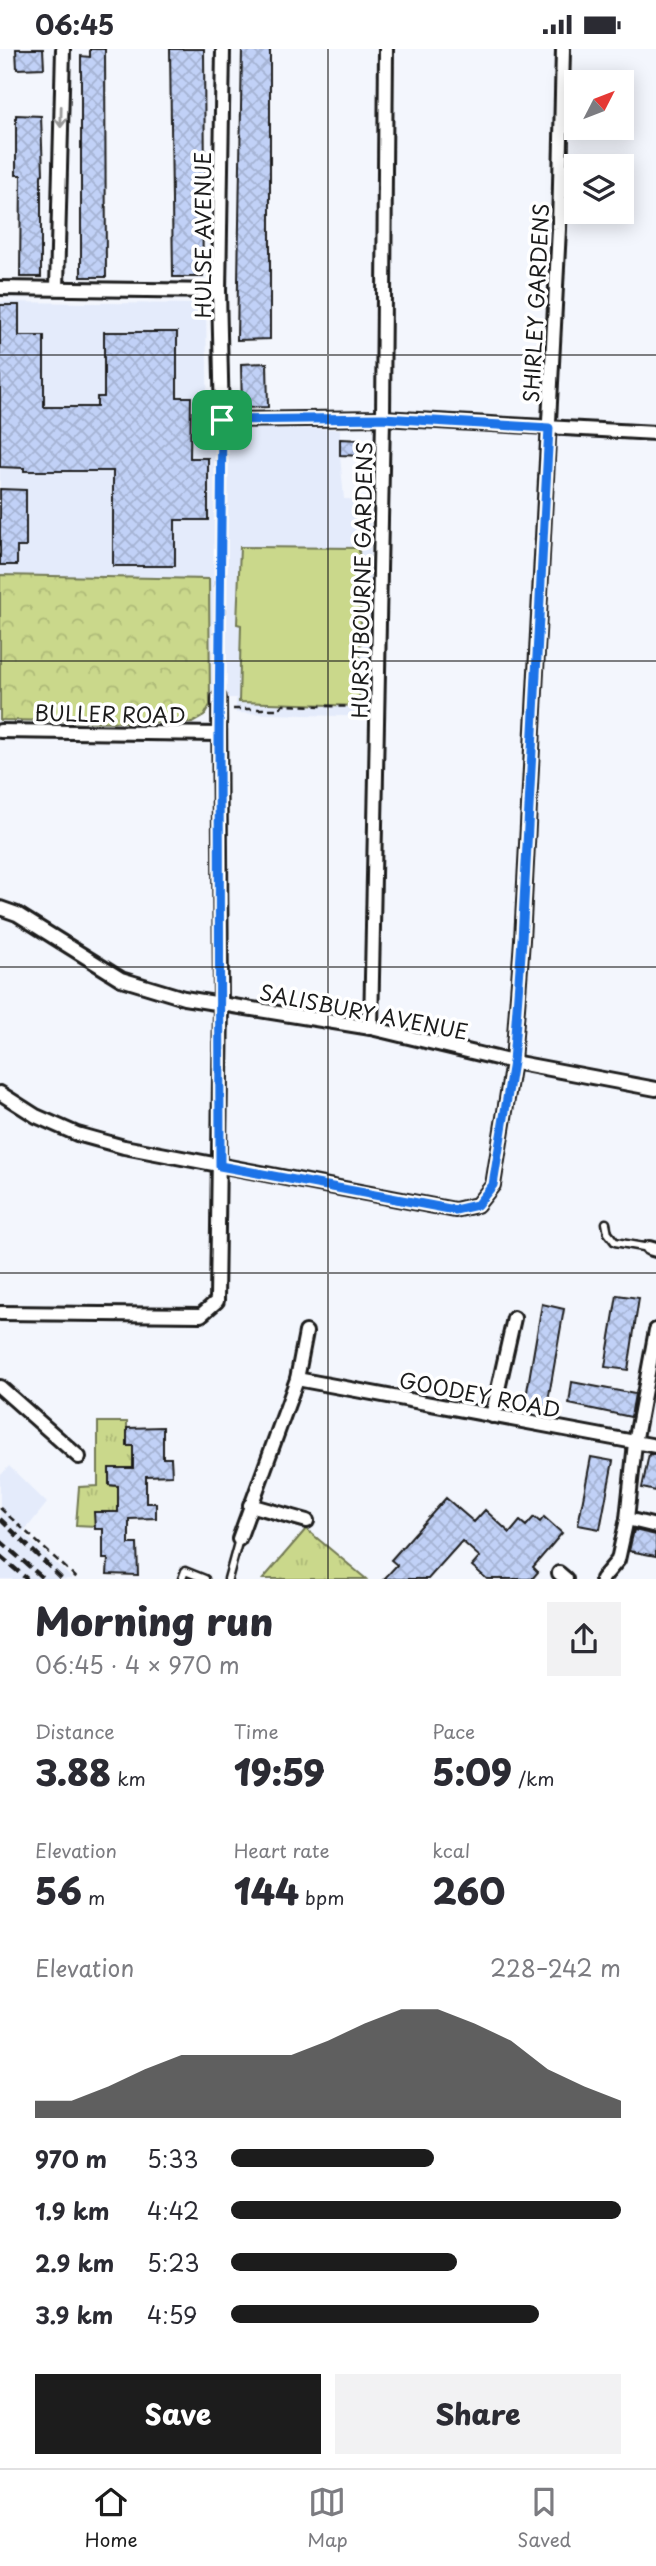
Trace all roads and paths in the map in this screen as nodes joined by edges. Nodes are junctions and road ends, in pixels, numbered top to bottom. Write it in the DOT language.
graph roads {
  1 [pos="63,49"];
  2 [pos="223,49"];
  3 [pos="386,49"];
  4 [pos="562,49"];
  5 [pos="0,288"];
  6 [pos="57,288"];
  7 [pos="219,291"];
  8 [pos="383,418"];
  9 [pos="222,420"];
  10 [pos="549,428"];
  11 [pos="656,433"];
  12 [pos="219,703"];
  13 [pos="378,708"];
  14 [pos="0,731"];
  15 [pos="219,733"];
  16 [pos="0,908"];
  17 [pos="221,1003"];
  18 [pos="370,1028"];
  19 [pos="513,1062"];
  20 [pos="656,1089"];
  21 [pos="0,1093"];
  22 [pos="220,1166"];
  23 [pos="606,1223"];
  24 [pos="652,1249"];
  25 [pos="0,1313"];
  26 [pos="514,1318"];
  27 [pos="656,1331"];
  28 [pos="306,1332"];
  29 [pos="297,1379"];
  30 [pos="0,1387"];
  31 [pos="492,1416"];
  32 [pos="635,1443"];
  33 [pos="656,1446"];
  34 [pos="79,1457"];
  35 [pos="250,1505"];
  36 [pos="0,1509"];
  37 [pos="627,1519"];
  38 [pos="306,1521"];
  39 [pos="656,1526"];
  40 [pos="239,1539"];
  41 [pos="78,1579"];
  42 [pos="182,1579"];
  43 [pos="205,1579"];
  44 [pos="228,1579"];
  45 [pos="602,1579"];
  1 -- 6 [label="street, one-way"];
  2 -- 7 [label="street, HULSE AVENUE"];
  3 -- 8 [label="street, HURSTBOURNE GARDENS"];
  4 -- 10 [label="street, SHIRLEY GARDENS"];
  5 -- 6 [label="street"];
  6 -- 7 [label="street"];
  7 -- 9 [label="street, HULSE AVENUE"];
  8 -- 9 [label="street"];
  8 -- 10 [label="street"];
  8 -- 13 [label="street, HURSTBOURNE GARDENS"];
  9 -- 12 [label="lane"];
  10 -- 11 [label="street"];
  10 -- 19 [label="street, SHIRLEY GARDENS"];
  12 -- 13 [label="path"];
  12 -- 15 [label="street"];
  13 -- 18 [label="street, HURSTBOURNE GARDENS"];
  14 -- 15 [label="street, BULLER ROAD"];
  15 -- 17 [label="street"];
  16 -- 17 [label="street, SALISBURY AVENUE"];
  17 -- 18 [label="street, SALISBURY AVENUE"];
  17 -- 22 [label="street"];
  18 -- 19 [label="street, SALISBURY AVENUE"];
  19 -- 20 [label="street, SALISBURY AVENUE"];
  19 -- 22 [label="street, SHIRLEY GARDENS"];
  21 -- 22 [label="street, SHIRLEY GARDENS"];
  22 -- 25 [label="street"];
  23 -- 24 [label="lane"];
  26 -- 31 [label="street"];
  27 -- 32 [label="street"];
  28 -- 29 [label="street"];
  29 -- 31 [label="street, GOODEY ROAD"];
  29 -- 35 [label="street"];
  30 -- 34 [label="street"];
  31 -- 32 [label="street, GOODEY ROAD"];
  32 -- 33 [label="street, GOODEY ROAD"];
  32 -- 37 [label="street"];
  35 -- 38 [label="street"];
  35 -- 40 [label="street"];
  36 -- 41 [label="path"];
  37 -- 39 [label="street"];
  37 -- 45 [label="street"];
  40 -- 44 [label="lane"];
  42 -- 43 [label="lane"];
}
